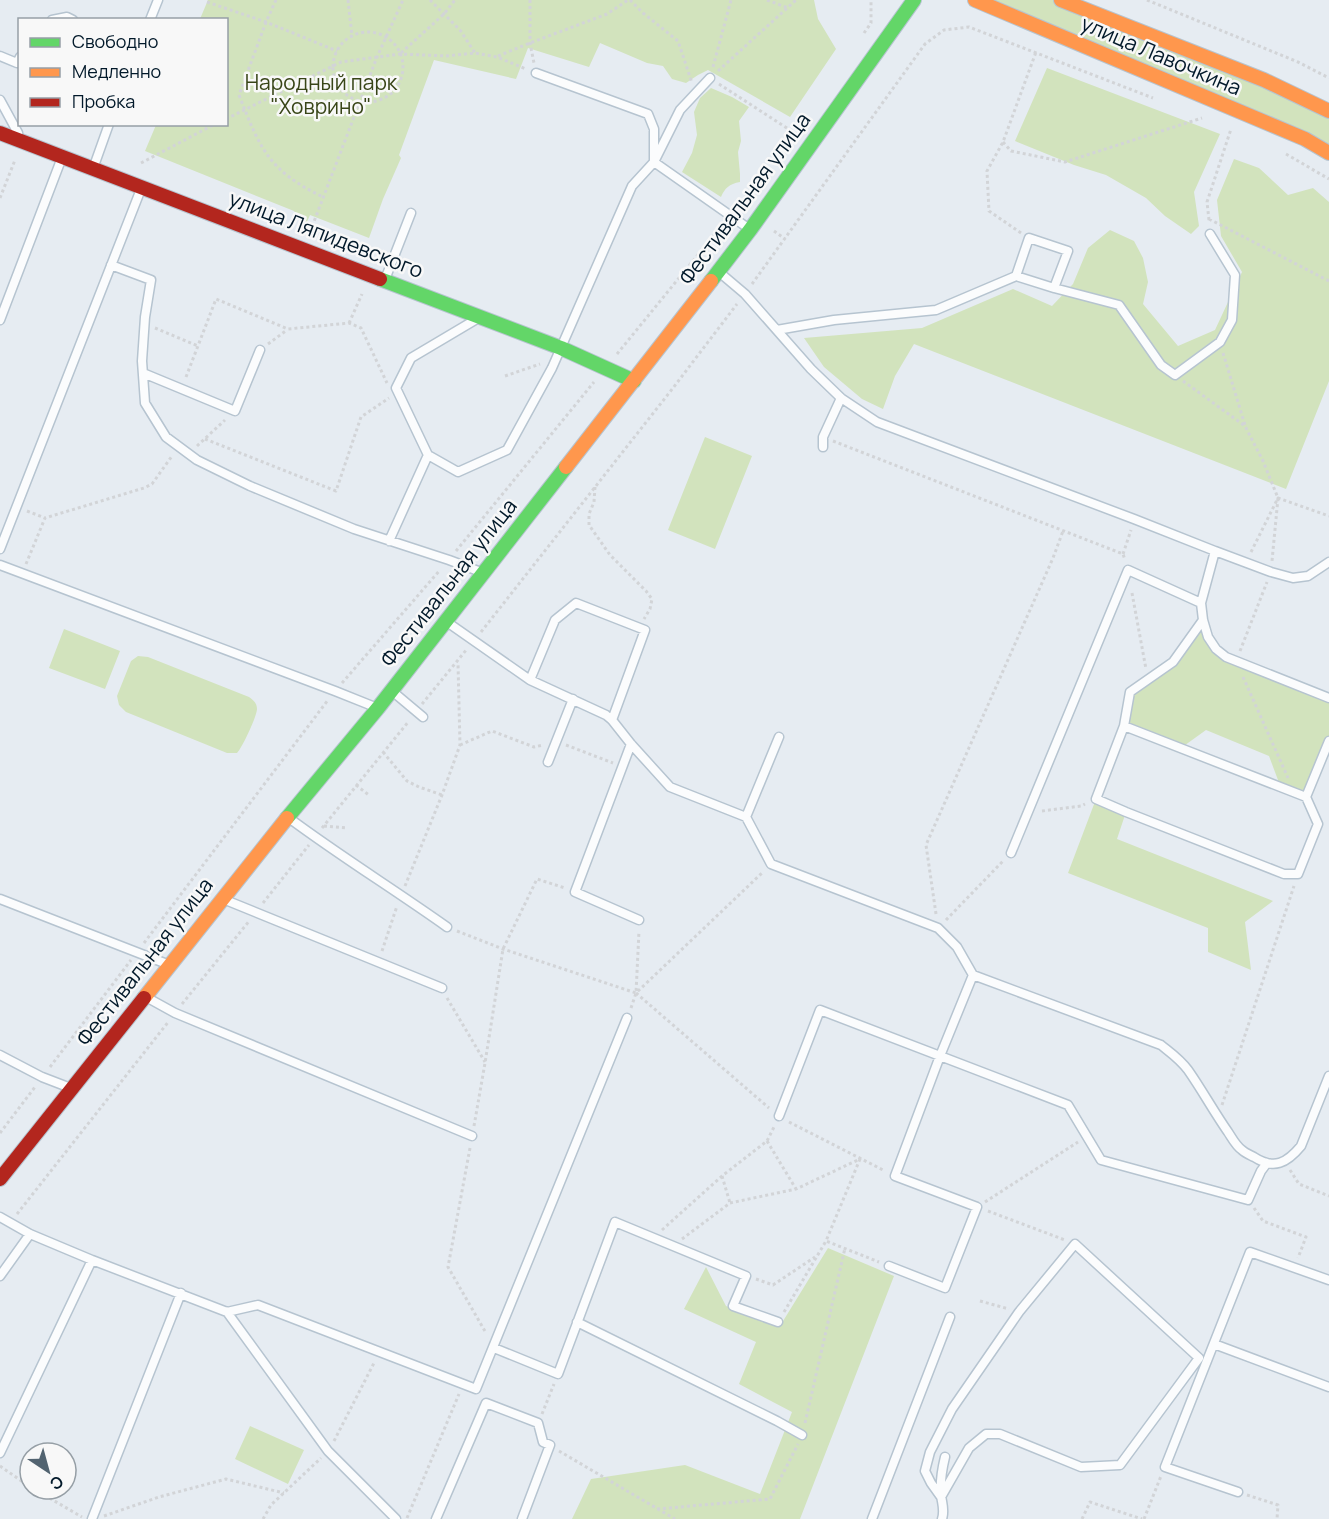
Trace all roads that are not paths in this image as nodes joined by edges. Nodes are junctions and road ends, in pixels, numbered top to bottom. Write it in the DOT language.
graph roads {
  1 [pos="158,0"];
  2 [pos="914,0"];
  3 [pos="975,0"];
  4 [pos="1061,0"];
  5 [pos="151,18"];
  6 [pos="0,56"];
  7 [pos="18,61"];
  8 [pos="536,74"];
  9 [pos="710,78"];
  10 [pos="0,100"];
  11 [pos="1329,111"];
  12 [pos="108,126"];
  13 [pos="0,133"];
  14 [pos="23,141"];
  15 [pos="1329,153"];
  16 [pos="63,157"];
  17 [pos="654,162"];
  18 [pos="93,168"];
  19 [pos="142,187"];
  20 [pos="411,213"];
  21 [pos="750,230"];
  22 [pos="1210,234"];
  23 [pos="111,265"];
  24 [pos="719,272"];
  25 [pos="1016,276"];
  26 [pos="385,280"];
  27 [pos="1054,288"];
  28 [pos="481,317"];
  29 [pos="0,320"];
  30 [pos="777,330"];
  31 [pos="561,348"];
  32 [pos="260,351"];
  33 [pos="143,373"];
  34 [pos="634,381"];
  35 [pos="841,398"];
  36 [pos="823,447"];
  37 [pos="428,455"];
  38 [pos="389,541"];
  39 [pos="0,549"];
  40 [pos="1215,551"];
  41 [pos="1329,562"];
  42 [pos="0,565"];
  43 [pos="484,574"];
  44 [pos="1201,603"];
  45 [pos="1203,621"];
  46 [pos="446,622"];
  47 [pos="530,680"];
  48 [pos="391,691"];
  49 [pos="1329,698"];
  50 [pos="573,699"];
  51 [pos="378,708"];
  52 [pos="420,714"];
  53 [pos="612,720"];
  54 [pos="1124,726"];
  55 [pos="779,737"];
  56 [pos="1329,741"];
  57 [pos="631,744"];
  58 [pos="548,762"];
  59 [pos="1306,797"];
  60 [pos="746,817"];
  61 [pos="289,818"];
  62 [pos="1011,853"];
  63 [pos="0,899"];
  64 [pos="223,899"];
  65 [pos="639,920"];
  66 [pos="447,927"];
  67 [pos="170,965"];
  68 [pos="973,975"];
  69 [pos="442,988"];
  70 [pos="146,996"];
  71 [pos="627,1018"];
  72 [pos="0,1055"];
  73 [pos="940,1056"];
  74 [pos="1329,1076"];
  75 [pos="71,1089"];
  76 [pos="779,1116"];
  77 [pos="472,1136"];
  78 [pos="1267,1163"];
  79 [pos="0,1179"];
  80 [pos="0,1217"];
  81 [pos="30,1234"];
  82 [pos="92,1260"];
  83 [pos="889,1266"];
  84 [pos="0,1276"];
  85 [pos="1329,1280"];
  86 [pos="181,1293"];
  87 [pos="227,1312"];
  88 [pos="950,1317"];
  89 [pos="577,1322"];
  90 [pos="778,1322"];
  91 [pos="1214,1344"];
  92 [pos="494,1348"];
  93 [pos="1329,1387"];
  94 [pos="802,1435"];
  95 [pos="0,1453"];
  96 [pos="945,1456"];
  97 [pos="1238,1492"];
  98 [pos="941,1497"];
  99 [pos="92,1519"];
  100 [pos="396,1519"];
  101 [pos="436,1519"];
  102 [pos="522,1519"];
  103 [pos="872,1519"];
  104 [pos="942,1519"];
  1 -- 5 [label="lane"];
  2 -- 21 [label="street, Фестивальная улица"];
  3 -- 15 [label="street, улица Лавочкина"];
  4 -- 11 [label="street, улица Лавочкина"];
  6 -- 7 [label="lane"];
  8 -- 17 [label="lane"];
  9 -- 17 [label="lane"];
  10 -- 14 [label="lane"];
  12 -- 18 [label="lane"];
  13 -- 14 [label="street, улица Ляпидевского"];
  14 -- 16 [label="street, улица Ляпидевского"];
  16 -- 18 [label="street, улица Ляпидевского"];
  16 -- 29 [label="lane"];
  17 -- 21 [label="lane"];
  17 -- 31 [label="lane"];
  18 -- 19 [label="street, улица Ляпидевского"];
  19 -- 23 [label="lane"];
  19 -- 26 [label="street, улица Ляпидевского"];
  20 -- 26 [label="lane"];
  21 -- 24 [label="street, Фестивальная улица"];
  22 -- 27 [label="lane"];
  23 -- 33 [label="lane"];
  23 -- 39 [label="lane"];
  24 -- 30 [label="lane"];
  24 -- 34 [label="street, Фестивальная улица"];
  25 -- 27 [label="lane"];
  25 -- 27 [label="lane"];
  25 -- 30 [label="lane"];
  26 -- 28 [label="street, улица Ляпидевского"];
  28 -- 31 [label="street, улица Ляпидевского"];
  28 -- 37 [label="lane"];
  30 -- 35 [label="lane"];
  31 -- 34 [label="street, улица Ляпидевского"];
  31 -- 37 [label="lane"];
  32 -- 33 [label="lane"];
  33 -- 38 [label="lane"];
  34 -- 43 [label="street, Фестивальная улица"];
  35 -- 36 [label="lane"];
  35 -- 40 [label="lane"];
  37 -- 38 [label="lane"];
  38 -- 43 [label="lane"];
  40 -- 41 [label="lane"];
  40 -- 44 [label="lane"];
  42 -- 51 [label="lane"];
  43 -- 46 [label="street, Фестивальная улица"];
  44 -- 45 [label="lane"];
  44 -- 62 [label="lane"];
  45 -- 49 [label="lane"];
  45 -- 54 [label="lane"];
  46 -- 47 [label="lane"];
  46 -- 48 [label="street, Фестивальная улица"];
  47 -- 50 [label="lane"];
  47 -- 53 [label="lane"];
  48 -- 51 [label="street, Фестивальная улица"];
  48 -- 52 [label="lane"];
  50 -- 53 [label="lane"];
  50 -- 58 [label="lane"];
  51 -- 61 [label="street, Фестивальная улица"];
  53 -- 57 [label="lane"];
  54 -- 59 [label="lane"];
  54 -- 59 [label="lane"];
  55 -- 60 [label="lane"];
  56 -- 59 [label="lane"];
  57 -- 60 [label="lane"];
  57 -- 65 [label="lane"];
  60 -- 68 [label="lane"];
  61 -- 64 [label="street, Фестивальная улица"];
  61 -- 66 [label="lane"];
  63 -- 67 [label="lane"];
  64 -- 67 [label="street, Фестивальная улица"];
  64 -- 69 [label="lane"];
  67 -- 70 [label="street, Фестивальная улица"];
  68 -- 73 [label="lane"];
  68 -- 78 [label="lane"];
  70 -- 75 [label="street, Фестивальная улица"];
  70 -- 77 [label="lane"];
  71 -- 92 [label="lane"];
  72 -- 75 [label="lane"];
  73 -- 76 [label="lane"];
  73 -- 78 [label="lane"];
  73 -- 83 [label="lane"];
  74 -- 78 [label="lane"];
  75 -- 79 [label="street, Фестивальная улица"];
  80 -- 81 [label="lane"];
  81 -- 82 [label="lane"];
  81 -- 84 [label="lane"];
  82 -- 86 [label="lane"];
  82 -- 95 [label="lane"];
  85 -- 91 [label="lane"];
  86 -- 87 [label="lane"];
  86 -- 99 [label="lane"];
  87 -- 92 [label="lane"];
  87 -- 100 [label="lane"];
  88 -- 103 [label="lane"];
  89 -- 90 [label="lane"];
  89 -- 92 [label="lane"];
  89 -- 94 [label="lane"];
  91 -- 93 [label="lane"];
  91 -- 97 [label="lane"];
  96 -- 98 [label="lane"];
  98 -- 98 [label="lane"];
  98 -- 104 [label="lane"];
  101 -- 102 [label="lane"];
}
